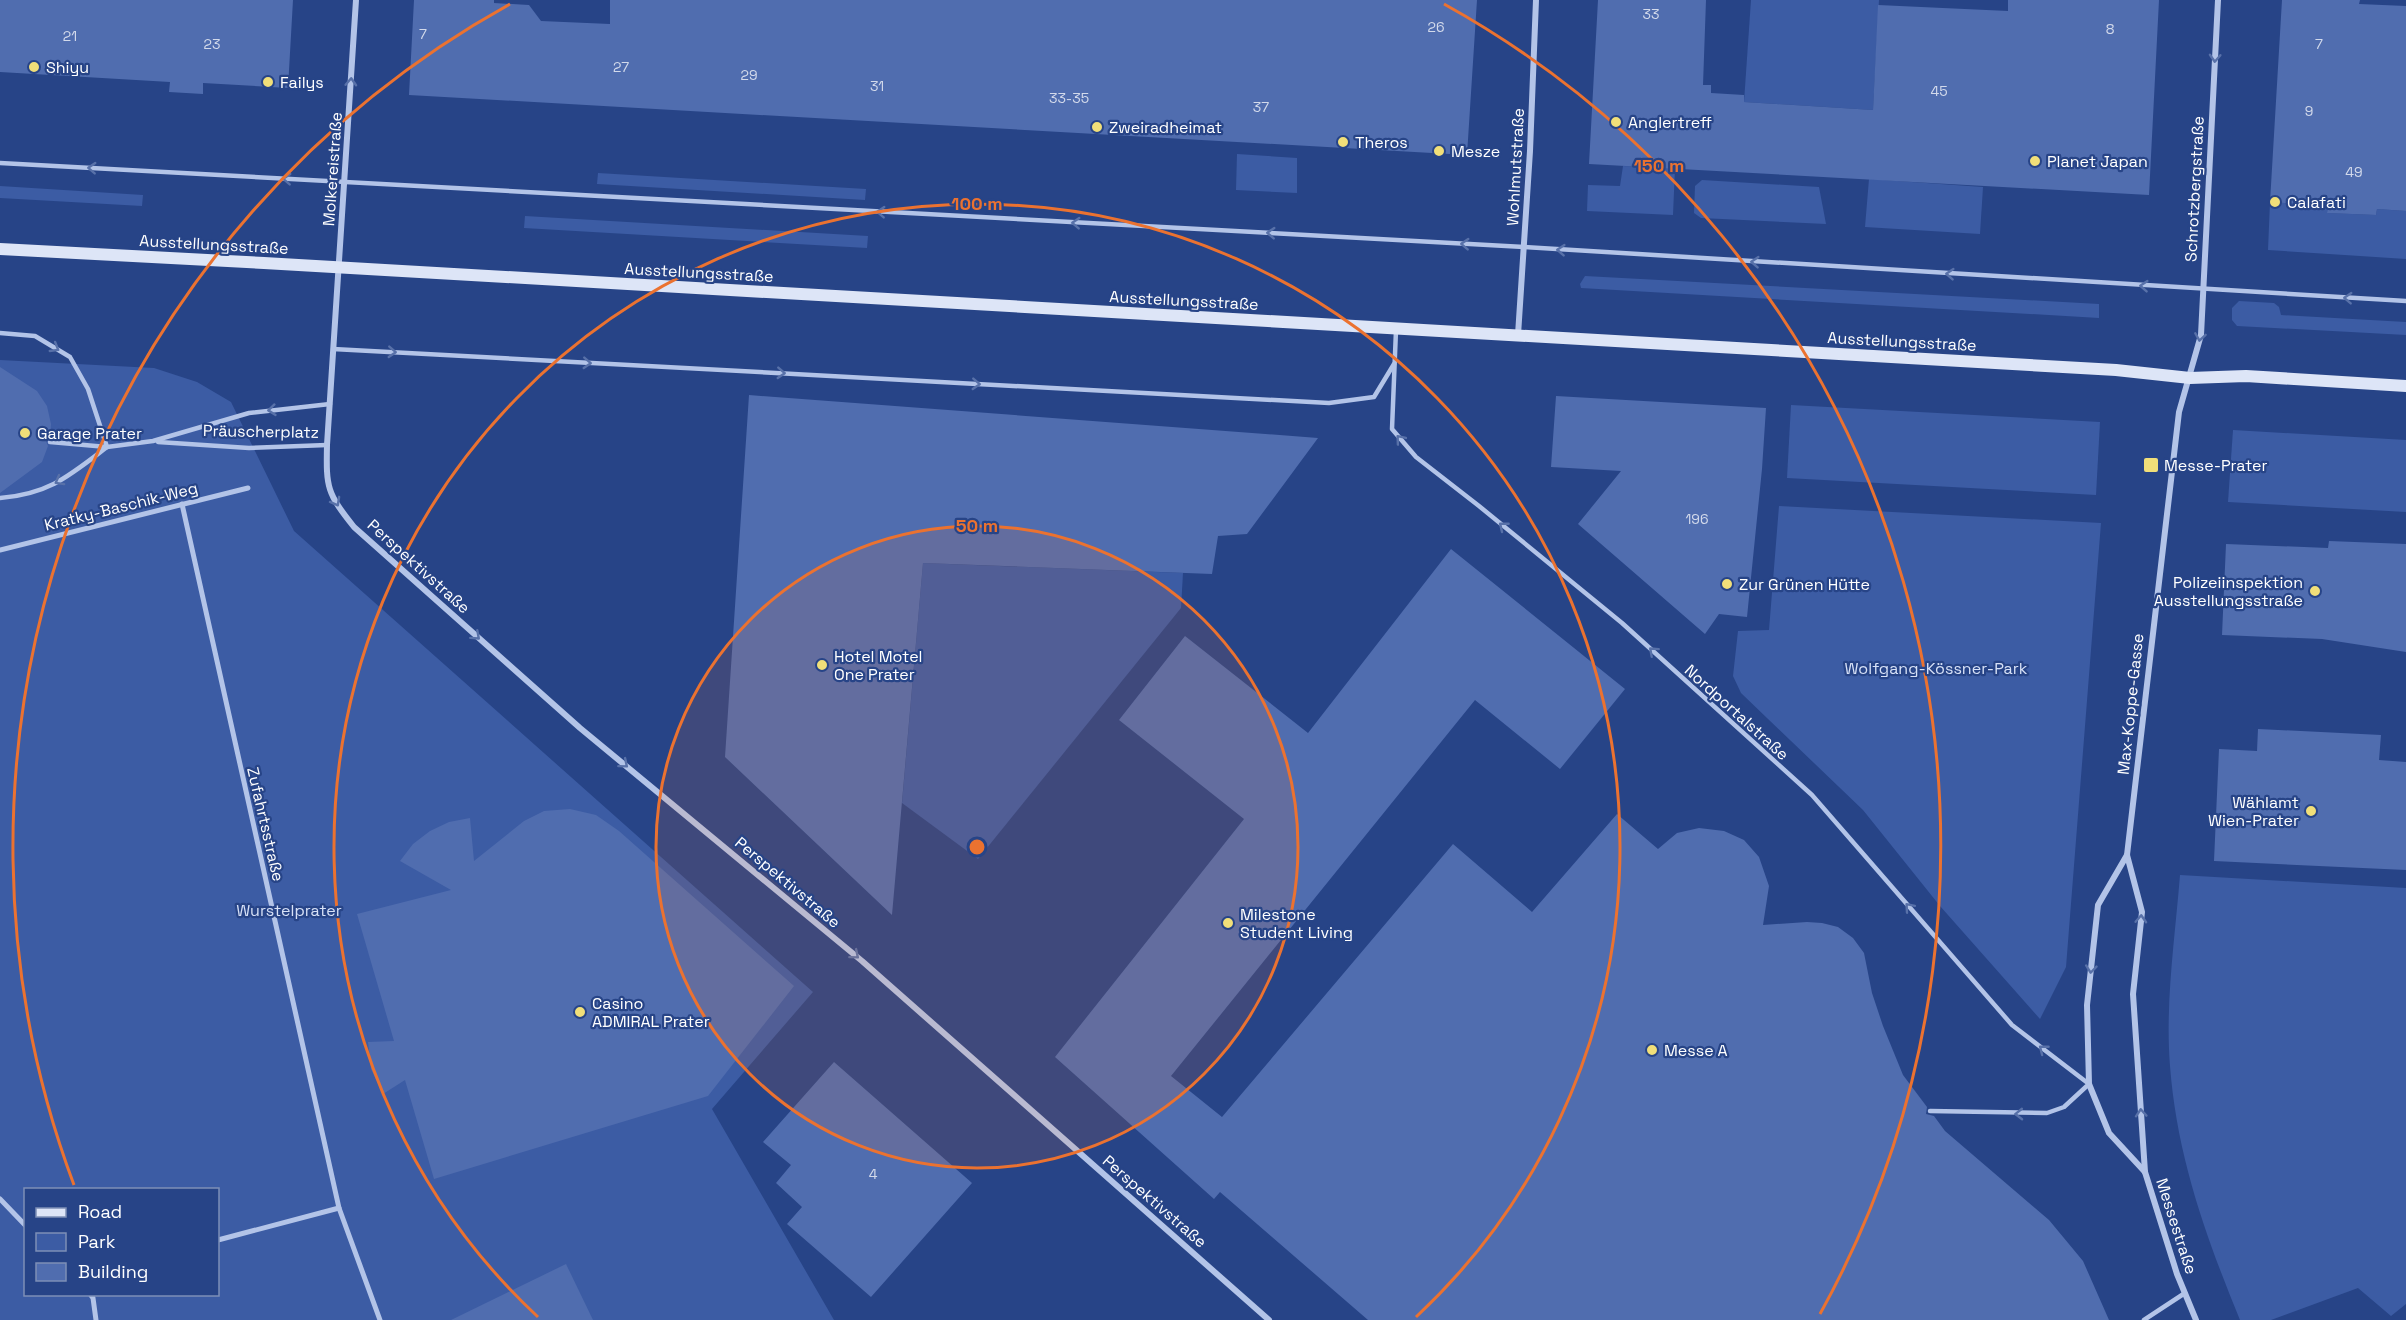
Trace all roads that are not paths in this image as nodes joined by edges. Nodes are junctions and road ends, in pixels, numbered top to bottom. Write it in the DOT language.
graph roads {
  1 [pos="356,0"];
  2 [pos="1536,0"];
  3 [pos="2218,0"];
  4 [pos="0,163"];
  5 [pos="345,182"];
  6 [pos="1524,247"];
  7 [pos="0,249"];
  8 [pos="339,267"];
  9 [pos="2203,290"];
  10 [pos="2406,301"];
  11 [pos="1396,328"];
  12 [pos="0,333"];
  13 [pos="1518,335"];
  14 [pos="333,349"];
  15 [pos="1395,362"];
  16 [pos="2190,378"];
  17 [pos="2406,386"];
  18 [pos="330,404"];
  19 [pos="153,441"];
  20 [pos="50,442"];
  21 [pos="327,445"];
  22 [pos="107,447"];
  23 [pos="248,489"];
  24 [pos="0,498"];
  25 [pos="182,504"];
  26 [pos="0,550"];
  27 [pos="2127,855"];
  28 [pos="2089,1084"];
  29 [pos="1930,1111"];
  30 [pos="2145,1172"];
  31 [pos="0,1199"];
  32 [pos="339,1208"];
  33 [pos="24,1224"];
  34 [pos="219,1240"];
  35 [pos="2185,1293"];
  36 [pos="92,1296"];
  37 [pos="96,1320"];
  38 [pos="380,1320"];
  39 [pos="1269,1320"];
  40 [pos="2144,1320"];
  41 [pos="2196,1320"];
  5 -- 1 [label="street, Molkereistraße, one-way"];
  2 -- 6 [label="street, Wohlmutstraße"];
  3 -- 9 [label="street, Schrotzbergstraße, one-way"];
  5 -- 4 [label="lane, one-way"];
  6 -- 5 [label="lane, one-way"];
  5 -- 8 [label="street, Molkereistraße"];
  9 -- 6 [label="lane, one-way"];
  6 -- 13 [label="street, Wohlmutstraße"];
  7 -- 8 [label="main road, Ausstellungsstraße"];
  8 -- 11 [label="main road, Ausstellungsstraße"];
  8 -- 14 [label="street, Präuscherplatz"];
  10 -- 9 [label="lane, one-way"];
  9 -- 16 [label="street, Schrotzbergstraße, one-way"];
  11 -- 13 [label="main road, Ausstellungsstraße"];
  11 -- 15 [label="lane"];
  12 -- 22 [label="lane, one-way"];
  13 -- 16 [label="main road, Ausstellungsstraße"];
  14 -- 15 [label="lane, one-way"];
  14 -- 18 [label="street, Präuscherplatz"];
  28 -- 15 [label="lane, Nordportalstraße, one-way"];
  16 -- 17 [label="main road, Ausstellungsstraße"];
  16 -- 27 [label="street, Max-Koppe-Gasse"];
  18 -- 19 [label="lane, Präuscherplatz, one-way"];
  18 -- 21 [label="street, Präuscherplatz"];
  19 -- 21 [label="lane, Präuscherplatz"];
  19 -- 22 [label="lane, Präuscherplatz"];
  20 -- 22 [label="lane, Präuscherplatz"];
  21 -- 39 [label="street, Perspektivstraße, one-way"];
  22 -- 24 [label="lane, one-way"];
  23 -- 25 [label="street, Kratky-Baschik-Weg"];
  25 -- 26 [label="street, Kratky-Baschik-Weg"];
  25 -- 32 [label="street, Zufahrtsstraße"];
  27 -- 28 [label="street, Max-Koppe-Gasse, one-way"];
  30 -- 27 [label="street, Max-Koppe-Gasse, one-way"];
  28 -- 29 [label="lane, one-way"];
  28 -- 30 [label="street, Messestraße"];
  30 -- 35 [label="street, Messestraße"];
  31 -- 33 [label="street"];
  32 -- 34 [label="street"];
  32 -- 38 [label="street, Zufahrtsstraße"];
  35 -- 40 [label="lane"];
  35 -- 41 [label="street, Messestraße"];
  36 -- 37 [label="street"];
}
